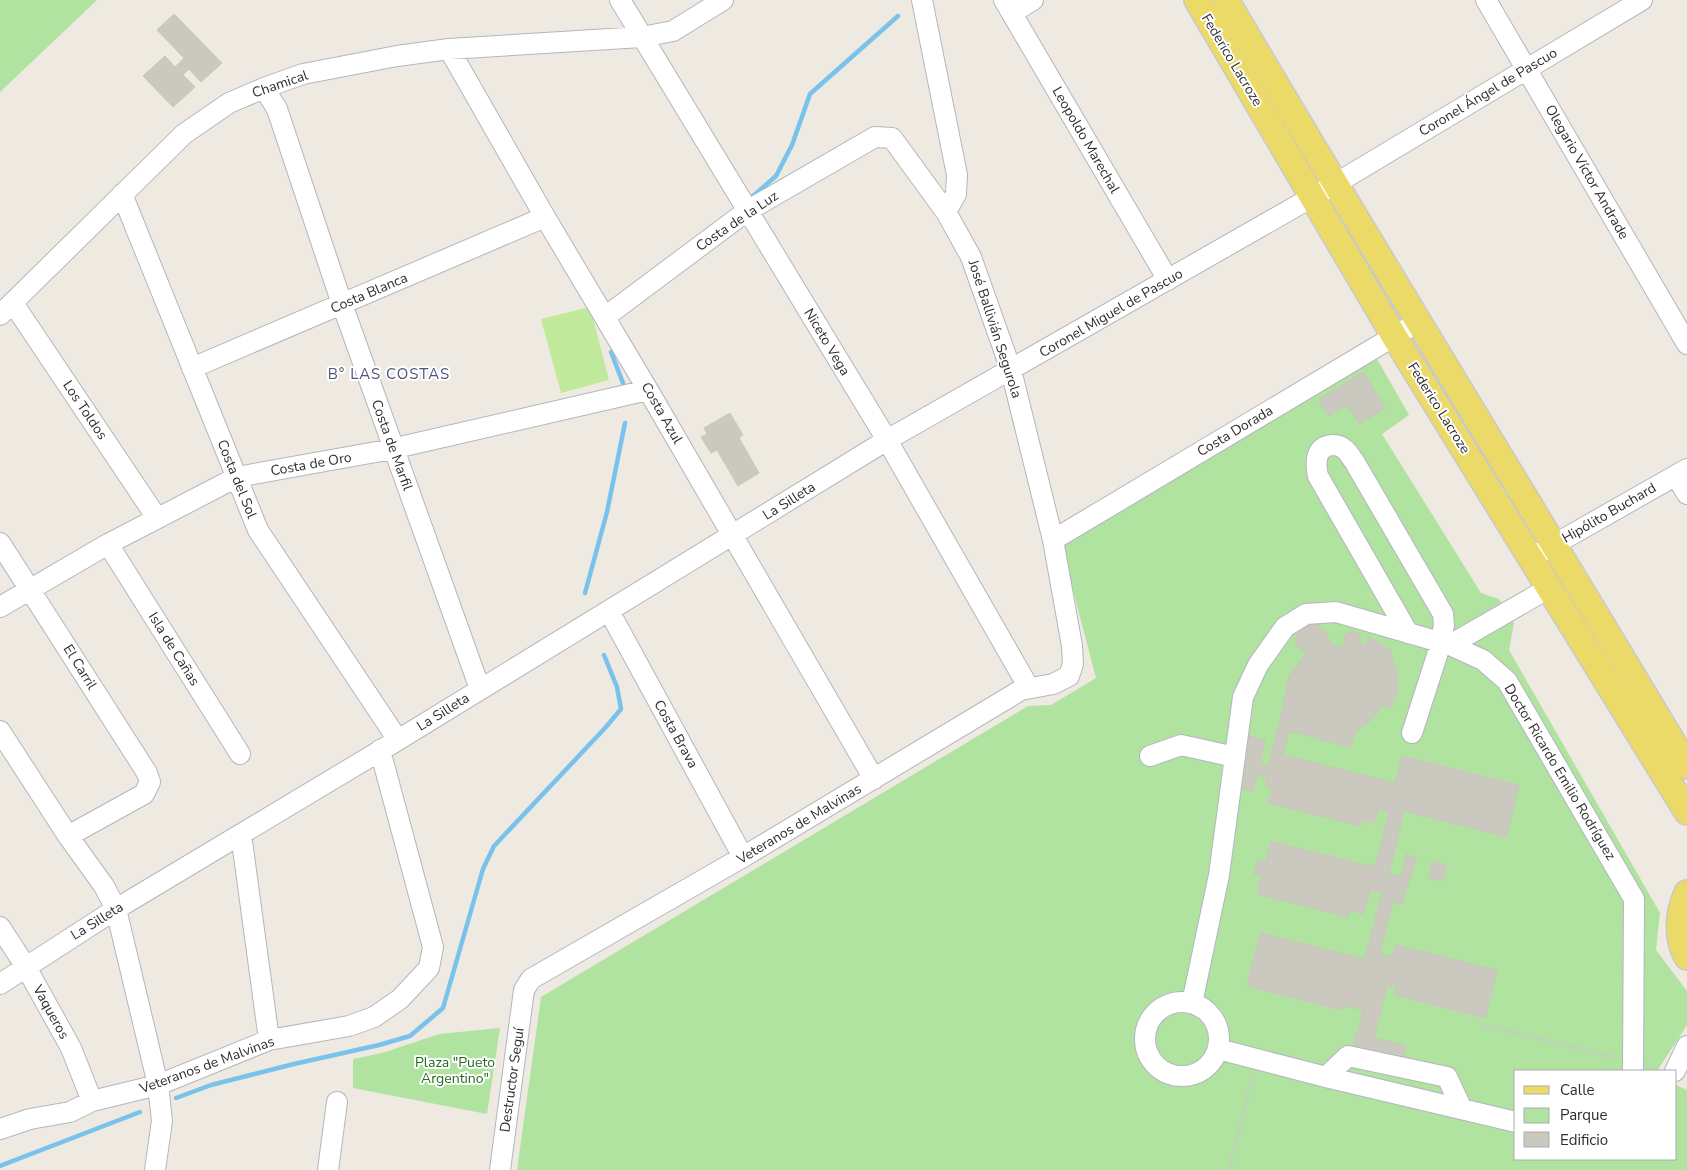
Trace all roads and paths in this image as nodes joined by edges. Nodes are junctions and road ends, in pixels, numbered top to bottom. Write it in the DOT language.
graph roads {
  1 [pos="620,0"];
  2 [pos="723,0"];
  3 [pos="922,0"];
  4 [pos="1033,0"];
  5 [pos="1196,0"];
  6 [pos="1226,0"];
  7 [pos="1486,0"];
  8 [pos="1642,0"];
  9 [pos="1008,6"];
  10 [pos="642,37"];
  11 [pos="449,49"];
  12 [pos="1527,69"];
  13 [pos="264,88"];
  14 [pos="876,137"];
  15 [pos="1334,184"];
  16 [pos="122,194"];
  17 [pos="1313,196"];
  18 [pos="747,211"];
  19 [pos="946,212"];
  20 [pos="545,217"];
  21 [pos="1168,280"];
  22 [pos="342,304"];
  23 [pos="6,309"];
  24 [pos="605,317"];
  25 [pos="1418,322"];
  26 [pos="1394,336"];
  27 [pos="1687,344"];
  28 [pos="192,368"];
  29 [pos="1011,370"];
  30 [pos="648,390"];
  31 [pos="887,440"];
  32 [pos="394,449"];
  33 [pos="1681,472"];
  34 [pos="236,477"];
  35 [pos="1687,494"];
  36 [pos="157,518"];
  37 [pos="733,536"];
  38 [pos="1053,540"];
  39 [pos="0,543"];
  40 [pos="108,544"];
  41 [pos="1554,545"];
  42 [pos="1531,557"];
  43 [pos="1549,588"];
  44 [pos="30,589"];
  45 [pos="0,607"];
  46 [pos="609,611"];
  47 [pos="1408,633"];
  48 [pos="1446,644"];
  49 [pos="1073,664"];
  50 [pos="1029,688"];
  51 [pos="480,689"];
  52 [pos="0,731"];
  53 [pos="1412,733"];
  54 [pos="389,745"];
  55 [pos="240,754"];
  56 [pos="1150,756"];
  57 [pos="1235,757"];
  58 [pos="1687,766"];
  59 [pos="874,779"];
  60 [pos="1687,812"];
  61 [pos="241,834"];
  62 [pos="68,836"];
  63 [pos="743,857"];
  64 [pos="1687,893"];
  65 [pos="116,909"];
  66 [pos="0,927"];
  67 [pos="1687,957"];
  68 [pos="26,967"];
  69 [pos="429,968"];
  70 [pos="0,984"];
  71 [pos="524,990"];
  72 [pos="1192,1003"];
  73 [pos="1484,1025"];
  74 [pos="269,1040"];
  75 [pos="1687,1046"];
  76 [pos="1218,1049"];
  77 [pos="1257,1059"];
  78 [pos="1633,1067"];
  79 [pos="1675,1070"];
  80 [pos="1326,1077"];
  81 [pos="158,1085"];
  82 [pos="92,1102"];
  83 [pos="337,1102"];
  84 [pos="1462,1109"];
  85 [pos="1514,1122"];
  86 [pos="0,1129"];
  87 [pos="155,1170"];
  88 [pos="328,1170"];
  89 [pos="500,1170"];
  90 [pos="1229,1170"];
  1 -- 10 [label="street, Niceto Vega"];
  2 -- 10 [label="street, Chamical"];
  3 -- 19 [label="street"];
  4 -- 9 [label="street"];
  5 -- 17 [label="main road, Federico Lacroze"];
  6 -- 15 [label="main road, Federico Lacroze"];
  7 -- 12 [label="street, Olegario Víctor Andrade"];
  8 -- 12 [label="street, Coronel Ángel de Pascuo"];
  9 -- 21 [label="street, Leopoldo Marechal"];
  10 -- 11 [label="street, Chamical"];
  10 -- 18 [label="street, Niceto Vega"];
  11 -- 13 [label="street, Chamical"];
  11 -- 20 [label="street, Costa Azul"];
  12 -- 15 [label="street, Coronel Ángel de Pascuo"];
  12 -- 27 [label="street, Olegario Víctor Andrade"];
  13 -- 16 [label="street, Chamical"];
  13 -- 22 [label="street, Costa de Marfil"];
  14 -- 18 [label="street, Costa de la Luz"];
  14 -- 19 [label="street, José Ballivián Segurola"];
  15 -- 17 [label="street, Coronel Miguel de Pascuo"];
  15 -- 25 [label="main road, Federico Lacroze"];
  16 -- 23 [label="street, Chamical"];
  16 -- 28 [label="street, Costa del Sol"];
  17 -- 21 [label="street, Coronel Miguel de Pascuo"];
  17 -- 26 [label="main road, Federico Lacroze"];
  18 -- 24 [label="street, Costa de la Luz"];
  18 -- 31 [label="street, Niceto Vega"];
  19 -- 29 [label="street, José Ballivián Segurola"];
  20 -- 22 [label="street, Costa Blanca"];
  20 -- 24 [label="street, Costa Azul"];
  21 -- 29 [label="street, Coronel Miguel de Pascuo"];
  22 -- 28 [label="street, Costa Blanca"];
  22 -- 32 [label="street, Costa de Marfil"];
  23 -- 36 [label="street, Los Toldos"];
  24 -- 30 [label="street, Costa Azul"];
  25 -- 26 [label="street, Costa Dorada"];
  25 -- 41 [label="main road, Federico Lacroze"];
  26 -- 38 [label="street, Costa Dorada"];
  26 -- 42 [label="main road, Federico Lacroze"];
  28 -- 34 [label="street, Costa del Sol"];
  29 -- 31 [label="street, Coronel Miguel de Pascuo"];
  29 -- 38 [label="street, José Ballivián Segurola"];
  30 -- 32 [label="street, Costa de Oro"];
  30 -- 37 [label="street, Costa Azul"];
  31 -- 37 [label="street, La Silleta"];
  31 -- 50 [label="street, Niceto Vega"];
  32 -- 34 [label="street, Costa de Oro"];
  32 -- 51 [label="street, Costa de Marfil"];
  33 -- 35 [label="street"];
  33 -- 41 [label="street, Hipólito Buchard"];
  34 -- 36 [label="street, Costa de Oro"];
  34 -- 54 [label="street, Costa del Sol"];
  36 -- 40 [label="street, Costa de Oro"];
  37 -- 46 [label="street, La Silleta"];
  37 -- 59 [label="street, Costa Azul"];
  38 -- 49 [label="street, José Ballivián Segurola"];
  39 -- 44 [label="street, El Carril"];
  40 -- 44 [label="street, Costa de Oro"];
  40 -- 55 [label="street, Isla de Cañas"];
  41 -- 42 [label="street, Hipólito Buchard"];
  41 -- 58 [label="main road, Federico Lacroze"];
  42 -- 43 [label="main road, Federico Lacroze"];
  43 -- 48 [label="street"];
  43 -- 60 [label="main road, Federico Lacroze"];
  44 -- 45 [label="street, Costa de Oro"];
  44 -- 62 [label="street, El Carril"];
  46 -- 51 [label="street, La Silleta"];
  46 -- 63 [label="street, Costa Brava"];
  47 -- 48 [label="street, Doctor Ricardo Emilio Rodríguez"];
  47 -- 48 [label="street"];
  47 -- 57 [label="street, Doctor Ricardo Emilio Rodríguez"];
  48 -- 53 [label="street"];
  48 -- 78 [label="street, Doctor Ricardo Emilio Rodríguez"];
  49 -- 50 [label="street, Veteranos de Malvinas"];
  50 -- 59 [label="street, Veteranos de Malvinas"];
  51 -- 54 [label="street, La Silleta"];
  52 -- 62 [label="street"];
  54 -- 61 [label="street, La Silleta"];
  54 -- 69 [label="street, Costa del Sol"];
  56 -- 57 [label="street"];
  57 -- 72 [label="street, Doctor Ricardo Emilio Rodríguez"];
  59 -- 63 [label="street, Veteranos de Malvinas"];
  61 -- 65 [label="street, La Silleta"];
  61 -- 74 [label="street"];
  62 -- 65 [label="street"];
  63 -- 71 [label="street, Veteranos de Malvinas"];
  64 -- 67 [label="main road"];
  65 -- 68 [label="street, La Silleta"];
  65 -- 81 [label="street"];
  66 -- 68 [label="street, Vaqueros"];
  68 -- 70 [label="street, La Silleta"];
  68 -- 82 [label="street, Vaqueros"];
  69 -- 74 [label="street, Veteranos de Malvinas"];
  71 -- 89 [label="street, Destructor Seguí"];
  72 -- 76 [label="street"];
  72 -- 76 [label="street"];
  73 -- 78 [label="path"];
  74 -- 81 [label="street, Veteranos de Malvinas"];
  75 -- 79 [label="street"];
  76 -- 77 [label="street"];
  77 -- 80 [label="street"];
  77 -- 90 [label="path"];
  80 -- 84 [label="street"];
  80 -- 84 [label="street"];
  81 -- 82 [label="street, Veteranos de Malvinas"];
  81 -- 87 [label="street"];
  82 -- 86 [label="street, Veteranos de Malvinas"];
  83 -- 88 [label="street"];
  84 -- 85 [label="street"];
}
